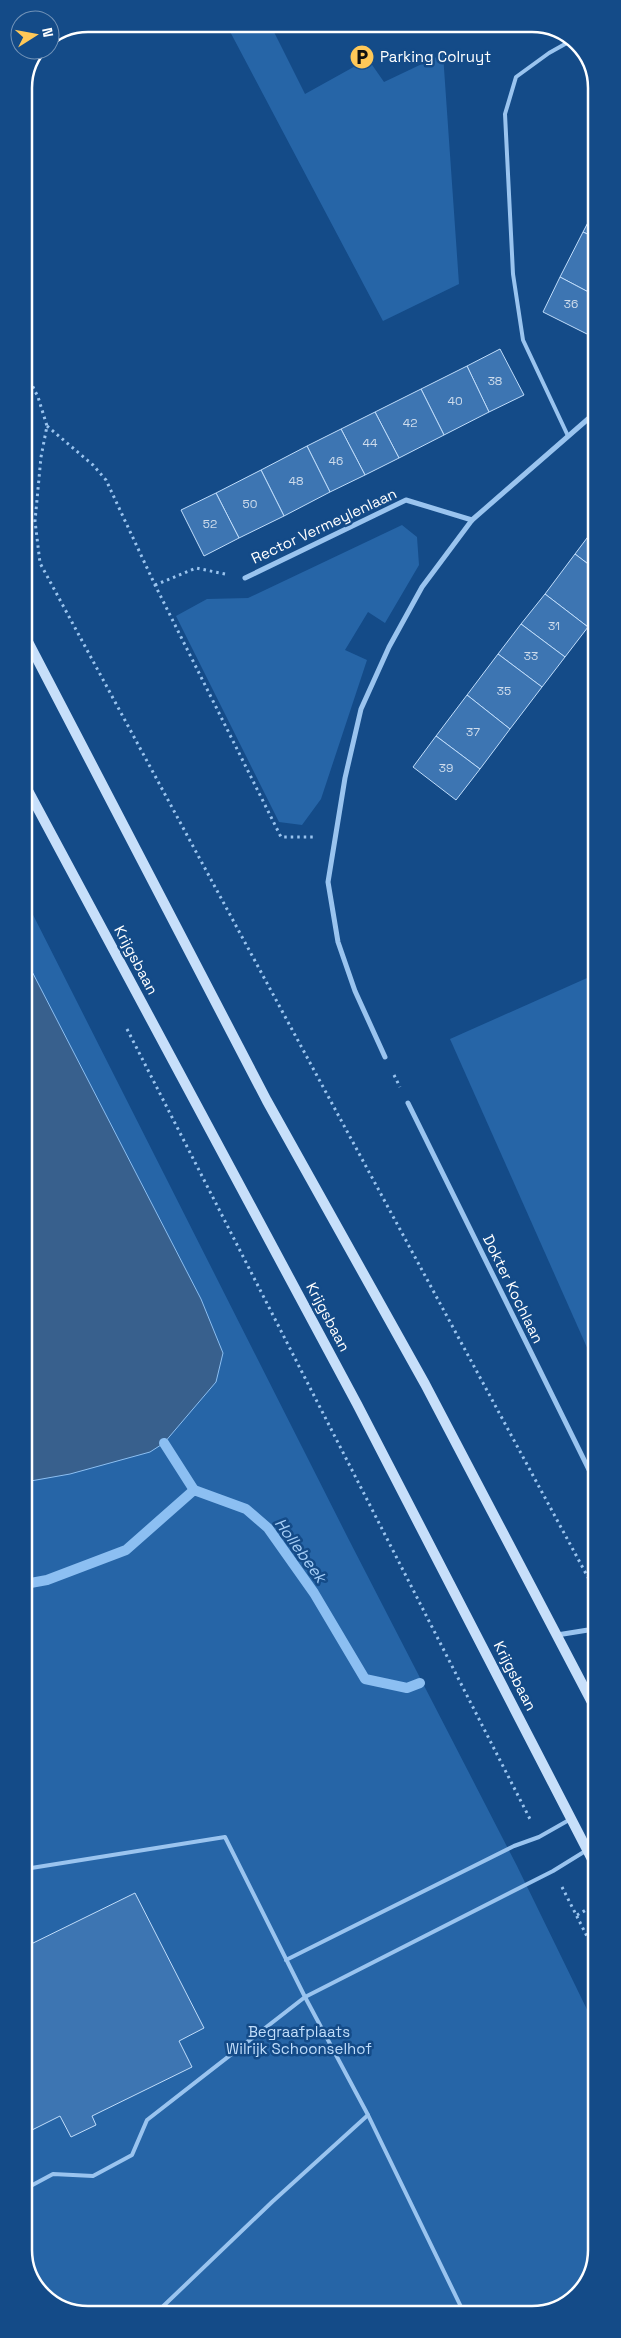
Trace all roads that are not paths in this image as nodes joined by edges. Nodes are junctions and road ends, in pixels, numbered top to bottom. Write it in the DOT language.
graph roads {
  1 [pos="566,43"];
  2 [pos="588,419"];
  3 [pos="568,436"];
  4 [pos="472,520"];
  5 [pos="245,578"];
  6 [pos="32,649"];
  7 [pos="32,798"];
  8 [pos="385,1057"];
  9 [pos="408,1104"];
  10 [pos="588,1468"];
  11 [pos="588,1630"];
  12 [pos="557,1635"];
  13 [pos="588,1695"];
  14 [pos="571,1818"];
  15 [pos="587,1850"];
  16 [pos="32,1868"];
  17 [pos="286,1960"];
  18 [pos="304,1996"];
  19 [pos="368,2115"];
  20 [pos="32,2185"];
  21 [pos="164,2305"];
  22 [pos="461,2306"];
  1 -- 3 [label="lane"];
  2 -- 3 [label="street"];
  3 -- 4 [label="street"];
  4 -- 5 [label="street, Rector Vermeylenlaan"];
  4 -- 8 [label="street"];
  6 -- 12 [label="main road"];
  7 -- 14 [label="main road, Krijgsbaan"];
  9 -- 10 [label="street, Dokter Kochlaan"];
  11 -- 12 [label="street"];
  12 -- 13 [label="main road"];
  14 -- 15 [label="main road, Krijgsbaan"];
  14 -- 17 [label="lane"];
  15 -- 18 [label="lane"];
  16 -- 17 [label="lane"];
  17 -- 18 [label="lane"];
  18 -- 19 [label="lane"];
  18 -- 20 [label="lane"];
  19 -- 21 [label="lane"];
  19 -- 22 [label="lane"];
}
